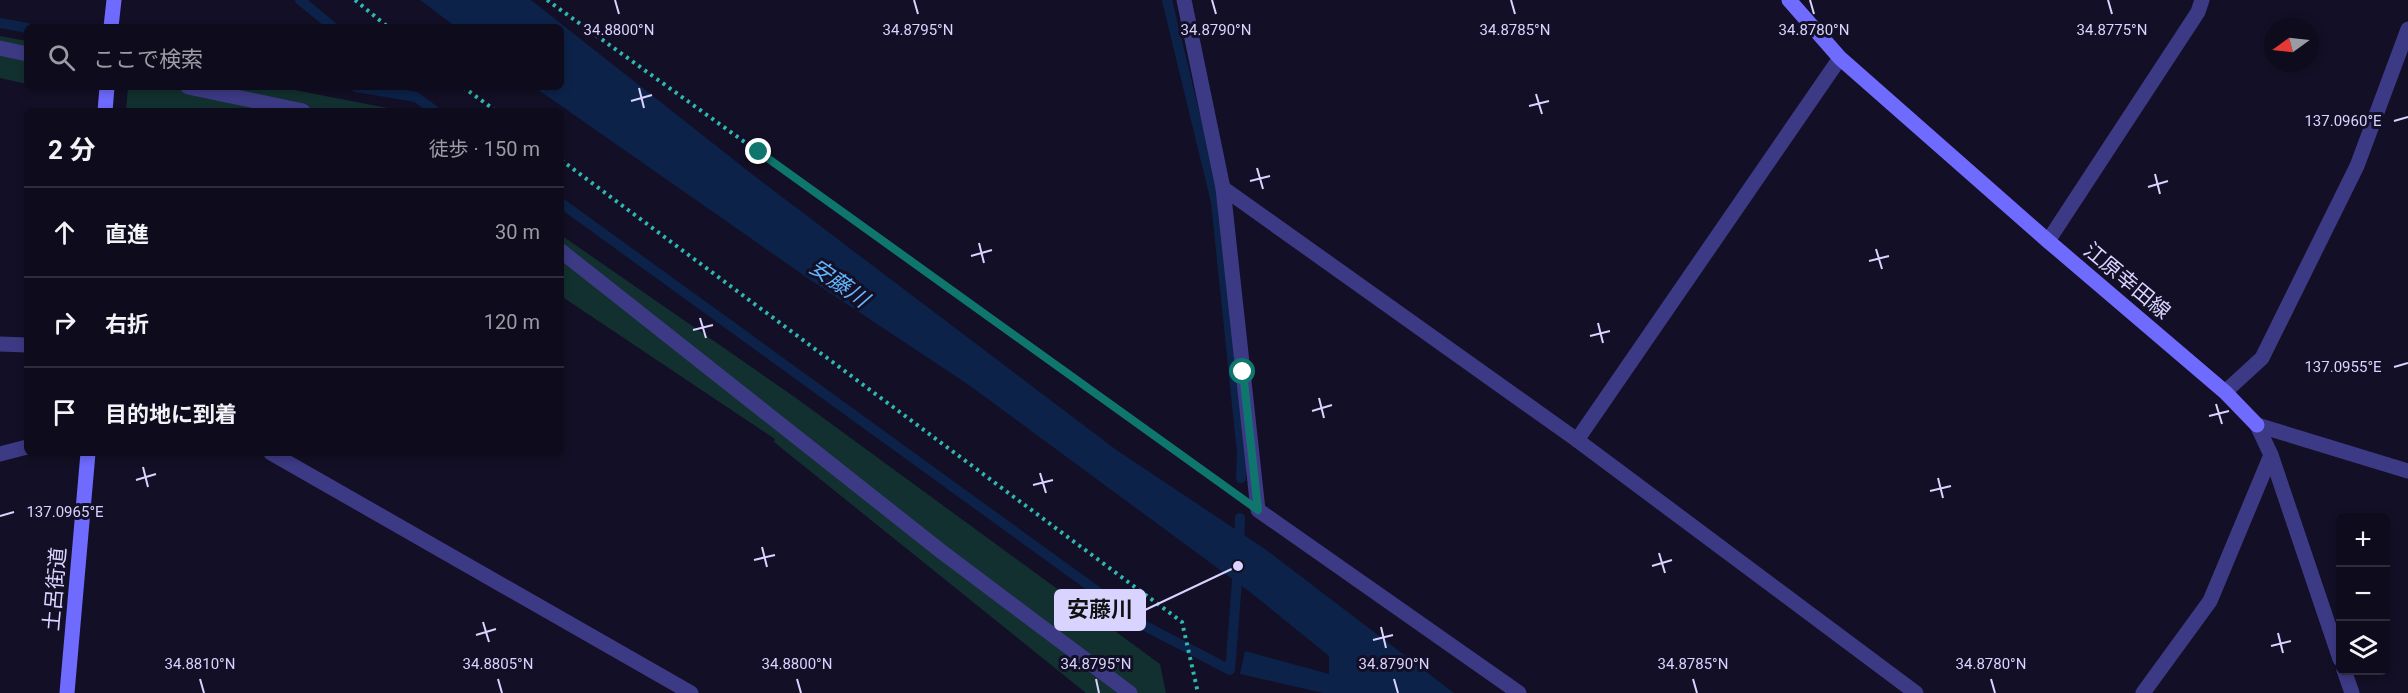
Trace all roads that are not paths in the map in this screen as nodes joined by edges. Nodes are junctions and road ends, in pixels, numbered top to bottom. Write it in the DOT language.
graph roads {
  1 [pos="114,0"];
  2 [pos="1184,0"];
  3 [pos="1789,0"];
  4 [pos="2202,0"];
  5 [pos="111,24"];
  6 [pos="2408,29"];
  7 [pos="0,48"];
  8 [pos="24,53"];
  9 [pos="1840,58"];
  10 [pos="107,90"];
  11 [pos="202,90"];
  12 [pos="105,108"];
  13 [pos="289,108"];
  14 [pos="1223,188"];
  15 [pos="2048,241"];
  16 [pos="564,253"];
  17 [pos="0,344"];
  18 [pos="24,345"];
  19 [pos="2225,392"];
  20 [pos="2257,425"];
  21 [pos="1577,440"];
  22 [pos="24,448"];
  23 [pos="0,454"];
  24 [pos="2271,455"];
  25 [pos="88,456"];
  26 [pos="276,456"];
  27 [pos="2408,471"];
  28 [pos="2336,647"];
  29 [pos="2346,675"];
  30 [pos="673,688"];
  31 [pos="67,693"];
  32 [pos="691,693"];
  33 [pos="1130,693"];
  34 [pos="1520,693"];
  35 [pos="1916,693"];
  36 [pos="2143,693"];
  37 [pos="2352,693"];
  1 -- 5 [label="street"];
  2 -- 14 [label="street"];
  3 -- 9 [label="street, 江原幸田線"];
  4 -- 15 [label="street"];
  6 -- 19 [label="street"];
  7 -- 8 [label="street"];
  9 -- 15 [label="street, 江原幸田線"];
  9 -- 21 [label="street"];
  10 -- 12 [label="street"];
  11 -- 13 [label="street"];
  14 -- 21 [label="street"];
  14 -- 34 [label="street"];
  15 -- 19 [label="street, 江原幸田線"];
  16 -- 33 [label="street"];
  17 -- 18 [label="street"];
  19 -- 20 [label="street, 江原幸田線"];
  20 -- 24 [label="street, 江原幸田線"];
  20 -- 27 [label="street"];
  21 -- 35 [label="street"];
  22 -- 23 [label="street"];
  24 -- 28 [label="street, 江原幸田線"];
  24 -- 36 [label="street"];
  25 -- 31 [label="street, 土呂街道"];
  26 -- 30 [label="street"];
  29 -- 37 [label="street"];
  30 -- 32 [label="street"];
}
